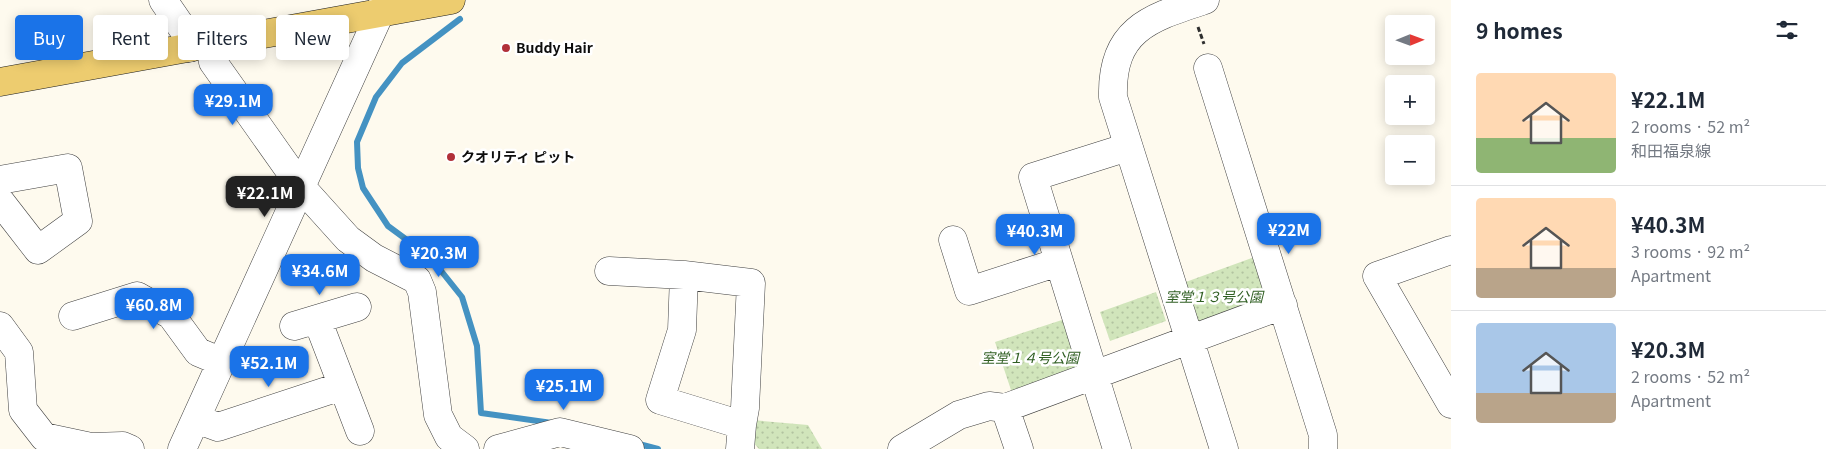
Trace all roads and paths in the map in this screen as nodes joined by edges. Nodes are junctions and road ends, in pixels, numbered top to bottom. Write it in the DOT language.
graph roads {
  1 [pos="163,0"];
  2 [pos="451,0"];
  3 [pos="1198,2"];
  4 [pos="382,7"];
  5 [pos="178,22"];
  6 [pos="266,32"];
  7 [pos="178,51"];
  8 [pos="212,60"];
  9 [pos="1208,68"];
  10 [pos="0,82"];
  11 [pos="1128,147"];
  12 [pos="0,180"];
  13 [pos="302,188"];
  14 [pos="0,200"];
  15 [pos="953,240"];
  16 [pos="1451,250"];
  17 [pos="1059,262"];
  18 [pos="608,271"];
  19 [pos="684,275"];
  20 [pos="1282,305"];
  21 [pos="357,307"];
  22 [pos="73,316"];
  23 [pos="0,326"];
  24 [pos="1189,340"];
  25 [pos="222,362"];
  26 [pos="10,374"];
  27 [pos="1094,374"];
  28 [pos="342,386"];
  29 [pos="1451,404"];
  30 [pos="1006,408"];
  31 [pos="196,419"];
  32 [pos="360,431"];
  33 [pos="741,437"];
  34 [pos="130,449"];
  35 [pos="182,449"];
  36 [pos="465,449"];
  37 [pos="498,449"];
  38 [pos="630,449"];
  39 [pos="902,449"];
  40 [pos="1018,449"];
  41 [pos="1118,449"];
  42 [pos="1224,449"];
  43 [pos="1324,449"];
  1 -- 5 [label="street"];
  2 -- 4 [label="main road"];
  3 -- 9 [label="path"];
  3 -- 11 [label="street"];
  4 -- 6 [label="main road"];
  4 -- 13 [label="street"];
  7 -- 10 [label="main road"];
  8 -- 13 [label="street"];
  9 -- 20 [label="street"];
  11 -- 17 [label="street"];
  11 -- 24 [label="street"];
  12 -- 14 [label="street"];
  13 -- 25 [label="street"];
  13 -- 36 [label="street"];
  15 -- 17 [label="street"];
  16 -- 29 [label="street"];
  17 -- 27 [label="street"];
  18 -- 19 [label="street"];
  19 -- 33 [label="street"];
  19 -- 33 [label="street"];
  20 -- 24 [label="street"];
  20 -- 43 [label="street"];
  21 -- 28 [label="street"];
  22 -- 25 [label="street"];
  23 -- 26 [label="street"];
  24 -- 27 [label="street"];
  24 -- 42 [label="street"];
  25 -- 31 [label="street"];
  26 -- 34 [label="street"];
  27 -- 30 [label="street"];
  27 -- 41 [label="street"];
  28 -- 31 [label="street"];
  28 -- 32 [label="street"];
  30 -- 39 [label="street"];
  30 -- 40 [label="street"];
  31 -- 35 [label="street"];
  37 -- 38 [label="street"];
}
